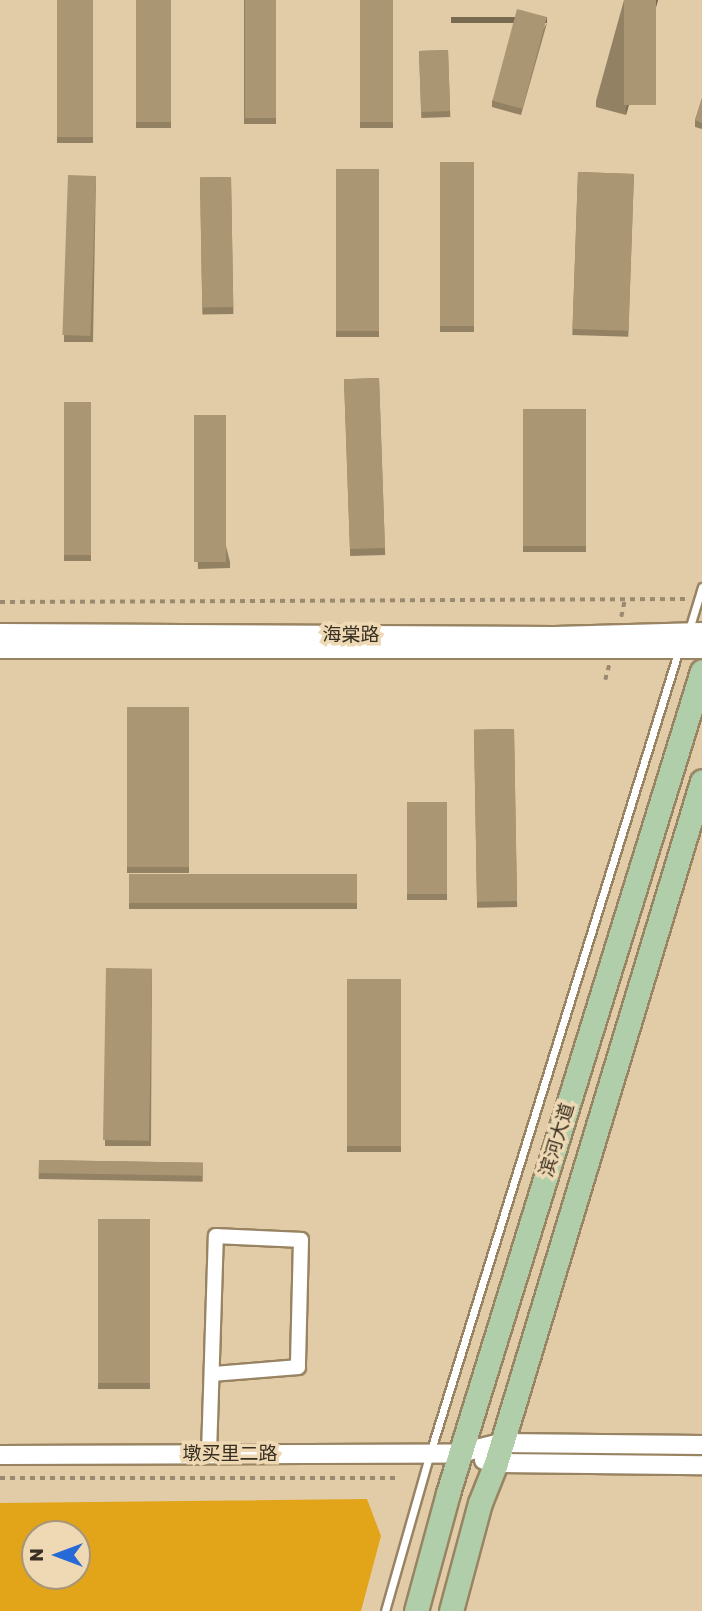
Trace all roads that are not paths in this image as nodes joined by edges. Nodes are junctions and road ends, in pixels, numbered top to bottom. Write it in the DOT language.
graph roads {
  1 [pos="702,587"];
  2 [pos="0,633"];
  3 [pos="690,638"];
  4 [pos="0,649"];
  5 [pos="702,649"];
  6 [pos="702,671"];
  7 [pos="702,781"];
  8 [pos="212,1374"];
  9 [pos="702,1445"];
  10 [pos="430,1453"];
  11 [pos="460,1453"];
  12 [pos="498,1453"];
  13 [pos="209,1454"];
  14 [pos="0,1455"];
  15 [pos="702,1465"];
  16 [pos="386,1611"];
  17 [pos="416,1611"];
  18 [pos="452,1611"];
  1 -- 3 [label="lane"];
  2 -- 3 [label="street, 海棠路"];
  3 -- 4 [label="street, 海棠路"];
  3 -- 5 [label="street, 海棠路"];
  3 -- 10 [label="lane"];
  6 -- 11 [label="main road, 滨河大道"];
  7 -- 12 [label="main road, 滨河大道"];
  8 -- 8 [label="street"];
  8 -- 13 [label="street"];
  9 -- 12 [label="street, 墩买里二路"];
  10 -- 11 [label="street, 墩买里二路"];
  10 -- 13 [label="street, 墩买里二路"];
  10 -- 16 [label="lane"];
  11 -- 12 [label="street, 墩买里二路"];
  11 -- 17 [label="main road, 滨河大道"];
  12 -- 15 [label="street, 墩买里二路"];
  12 -- 18 [label="main road, 滨河大道"];
  13 -- 14 [label="street, 墩买里二路"];
}
